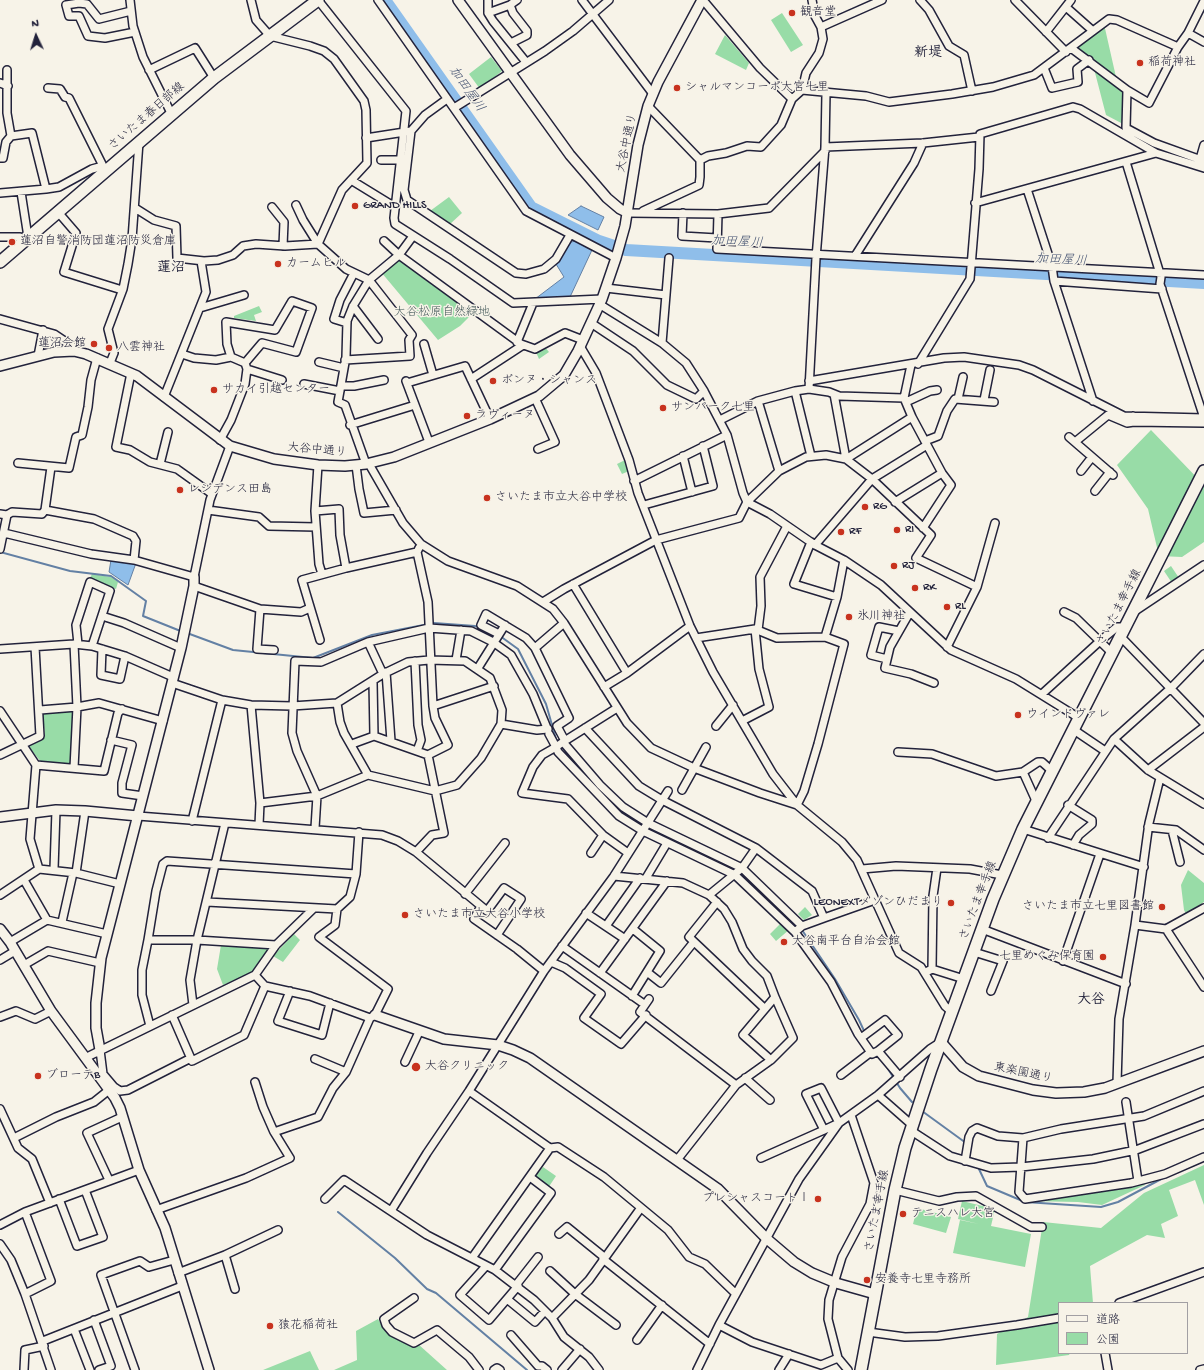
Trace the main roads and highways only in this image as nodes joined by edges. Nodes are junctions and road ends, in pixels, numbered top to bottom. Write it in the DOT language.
graph roads {
  1 [pos="318,0"];
  2 [pos="0,262"];
  3 [pos="1204,471"];
  4 [pos="861,1370"];
  1 -- 2 [label="main road, さいたま春日部線"];
  3 -- 4 [label="main road, さいたま幸手線"];
}
